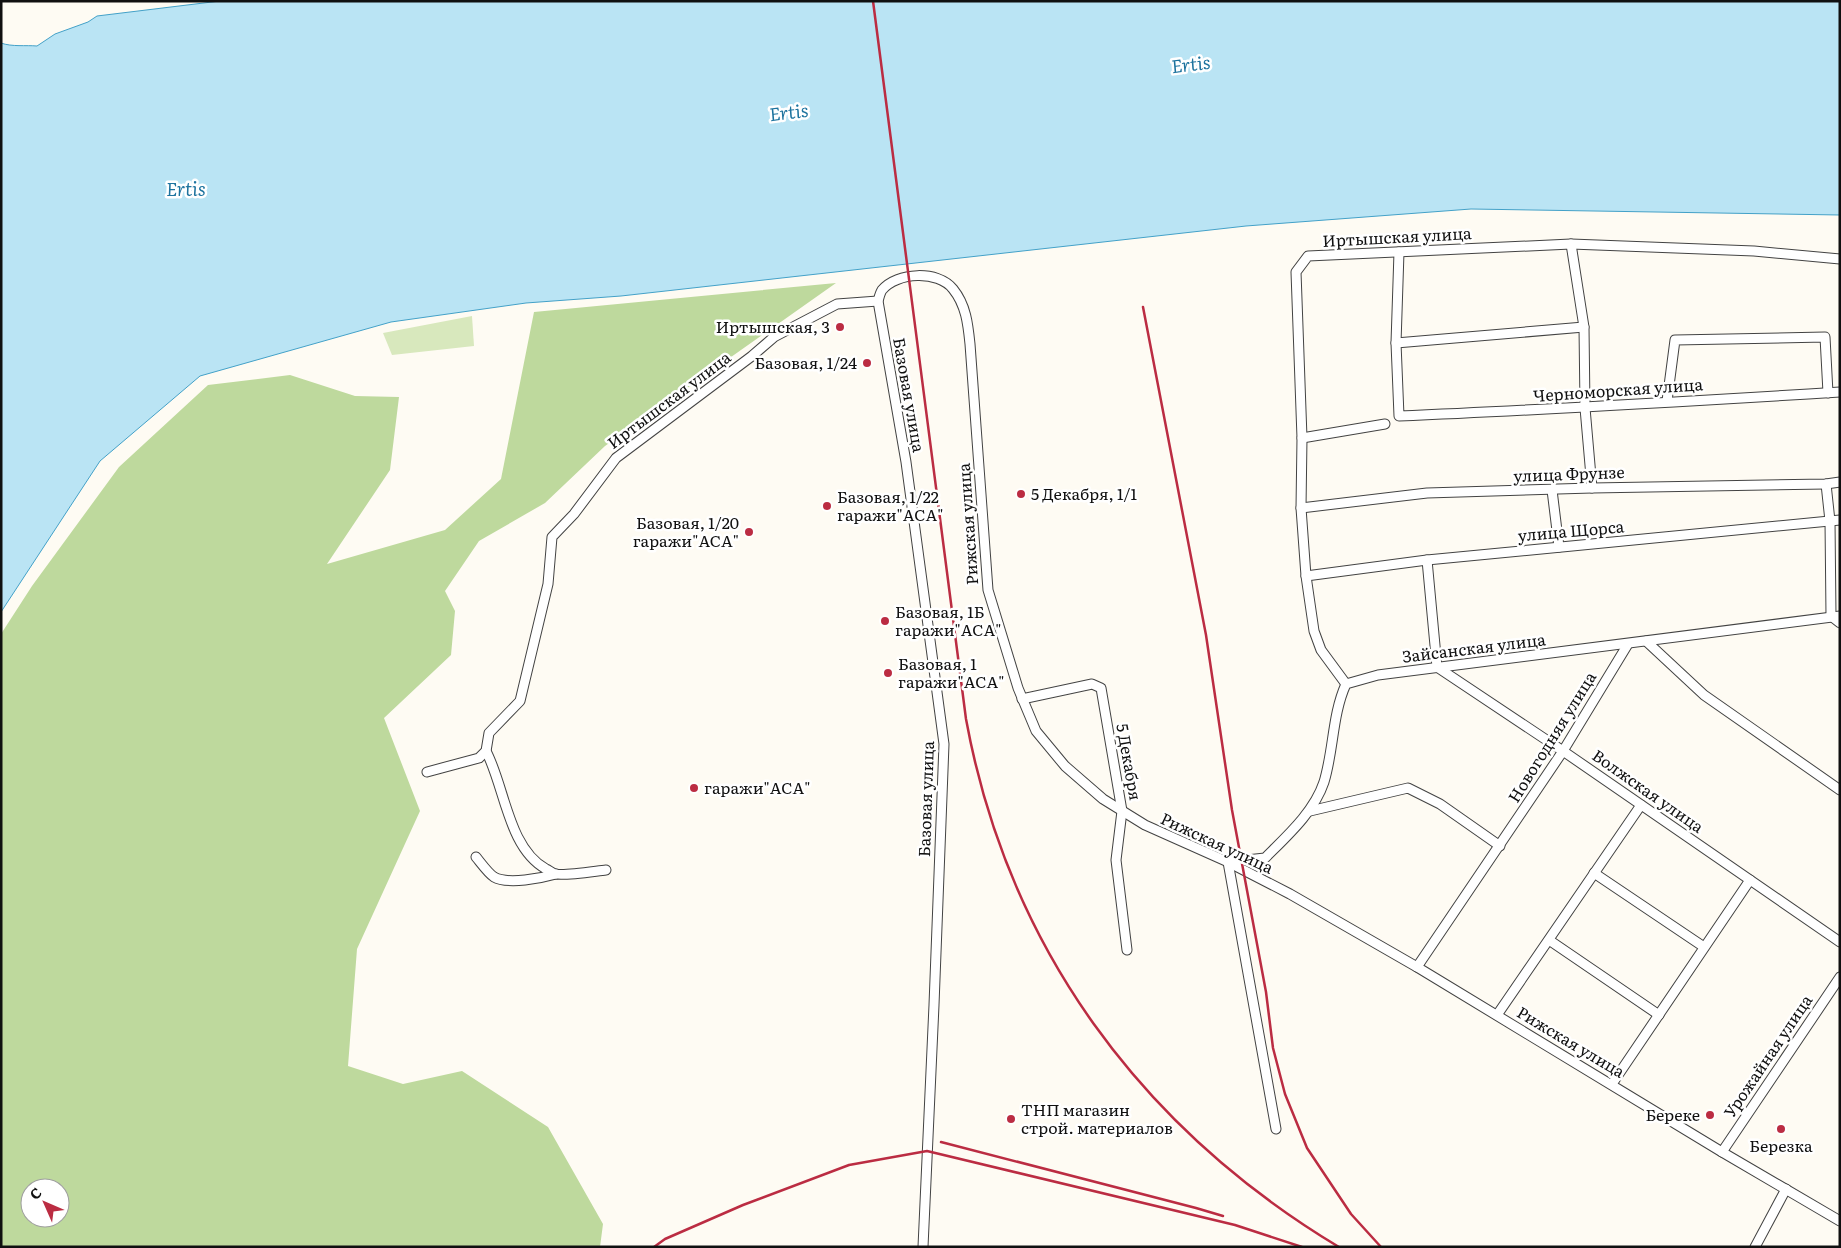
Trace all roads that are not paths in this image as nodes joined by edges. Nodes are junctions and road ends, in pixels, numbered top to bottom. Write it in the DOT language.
graph roads {
  1 [pos="1571,244"];
  2 [pos="1399,252"];
  3 [pos="1840,259"];
  4 [pos="878,301"];
  5 [pos="1584,326"];
  6 [pos="1396,343"];
  7 [pos="1840,392"];
  8 [pos="1828,393"];
  9 [pos="1667,401"];
  10 [pos="1585,408"];
  11 [pos="1385,424"];
  12 [pos="1302,438"];
  13 [pos="1840,482"];
  14 [pos="1826,484"];
  15 [pos="1592,488"];
  16 [pos="1552,490"];
  17 [pos="1301,508"];
  18 [pos="1840,520"];
  19 [pos="1830,521"];
  20 [pos="1559,547"];
  21 [pos="1426,560"];
  22 [pos="1306,576"];
  23 [pos="1835,616"];
  24 [pos="1840,623"];
  25 [pos="1646,641"];
  26 [pos="1628,644"];
  27 [pos="1437,667"];
  28 [pos="1346,684"];
  29 [pos="1022,699"];
  30 [pos="486,751"];
  31 [pos="1563,751"];
  32 [pos="427,772"];
  33 [pos="1840,790"];
  34 [pos="1641,805"];
  35 [pos="1310,810"];
  36 [pos="1122,811"];
  37 [pos="1500,846"];
  38 [pos="476,857"];
  39 [pos="1228,862"];
  40 [pos="606,870"];
  41 [pos="1594,873"];
  42 [pos="556,874"];
  43 [pos="1750,880"];
  44 [pos="1549,940"];
  45 [pos="1840,942"];
  46 [pos="1704,947"];
  47 [pos="1127,950"];
  48 [pos="1417,967"];
  49 [pos="1840,977"];
  50 [pos="1497,1015"];
  51 [pos="1659,1015"];
  52 [pos="1612,1084"];
  53 [pos="1276,1129"];
  54 [pos="1722,1152"];
  55 [pos="1786,1189"];
  56 [pos="1840,1221"];
  57 [pos="923,1247"];
  58 [pos="1755,1247"];
  1 -- 2 [label="street, Иртышская улица"];
  1 -- 3 [label="street, Иртышская улица"];
  1 -- 5 [label="street"];
  2 -- 6 [label="street"];
  2 -- 12 [label="street, Иртышская улица"];
  4 -- 29 [label="street, Рижская улица"];
  4 -- 30 [label="street, Иртышская улица"];
  4 -- 57 [label="street, Базовая улица"];
  5 -- 6 [label="street"];
  5 -- 10 [label="street"];
  6 -- 10 [label="street, Черноморская улица"];
  7 -- 8 [label="street, Черноморская улица"];
  8 -- 9 [label="street, Черноморская улица"];
  8 -- 9 [label="street"];
  9 -- 10 [label="street, Черноморская улица"];
  10 -- 15 [label="street"];
  11 -- 12 [label="street"];
  12 -- 17 [label="street, Иртышская улица"];
  13 -- 14 [label="street, улица Фрунзе"];
  14 -- 15 [label="street, улица Фрунзе"];
  14 -- 19 [label="street"];
  15 -- 16 [label="street, улица Фрунзе"];
  16 -- 17 [label="street, улица Фрунзе"];
  16 -- 20 [label="street"];
  17 -- 22 [label="street, Иртышская улица"];
  18 -- 19 [label="street, улица Щорса"];
  19 -- 20 [label="street, улица Щорса"];
  19 -- 23 [label="street"];
  20 -- 21 [label="street, улица Щорса"];
  21 -- 22 [label="street, улица Щорса"];
  21 -- 27 [label="street"];
  22 -- 28 [label="street, Иртышская улица"];
  23 -- 24 [label="street"];
  23 -- 25 [label="street, Зайсанская улица"];
  25 -- 26 [label="street, Зайсанская улица"];
  25 -- 33 [label="street"];
  26 -- 27 [label="street, Зайсанская улица"];
  26 -- 31 [label="street, Новогодняя улица"];
  27 -- 28 [label="street, Зайсанская улица"];
  27 -- 31 [label="street, Волжская улица"];
  28 -- 35 [label="street"];
  29 -- 36 [label="street, Рижская улица"];
  29 -- 36 [label="street, 5 Декабря"];
  30 -- 32 [label="street"];
  30 -- 42 [label="street"];
  31 -- 34 [label="street, Волжская улица"];
  31 -- 37 [label="street, Новогодняя улица"];
  34 -- 41 [label="street"];
  34 -- 43 [label="street, Волжская улица"];
  35 -- 37 [label="street"];
  35 -- 39 [label="street"];
  36 -- 39 [label="street, Рижская улица"];
  36 -- 47 [label="street, 5 Декабря"];
  37 -- 48 [label="street, Новогодняя улица"];
  38 -- 42 [label="street"];
  39 -- 48 [label="street, Рижская улица"];
  39 -- 53 [label="street"];
  40 -- 42 [label="street"];
  41 -- 44 [label="street"];
  41 -- 46 [label="street"];
  43 -- 45 [label="street, Волжская улица"];
  43 -- 46 [label="street"];
  44 -- 50 [label="street"];
  44 -- 51 [label="street"];
  46 -- 51 [label="street"];
  48 -- 50 [label="street, Рижская улица"];
  49 -- 54 [label="street, Урожайная улица"];
  50 -- 52 [label="street, Рижская улица"];
  51 -- 52 [label="street"];
  52 -- 54 [label="street, Рижская улица"];
  54 -- 55 [label="street, Рижская улица"];
  55 -- 56 [label="street, Рижская улица"];
  55 -- 58 [label="street"];
}
